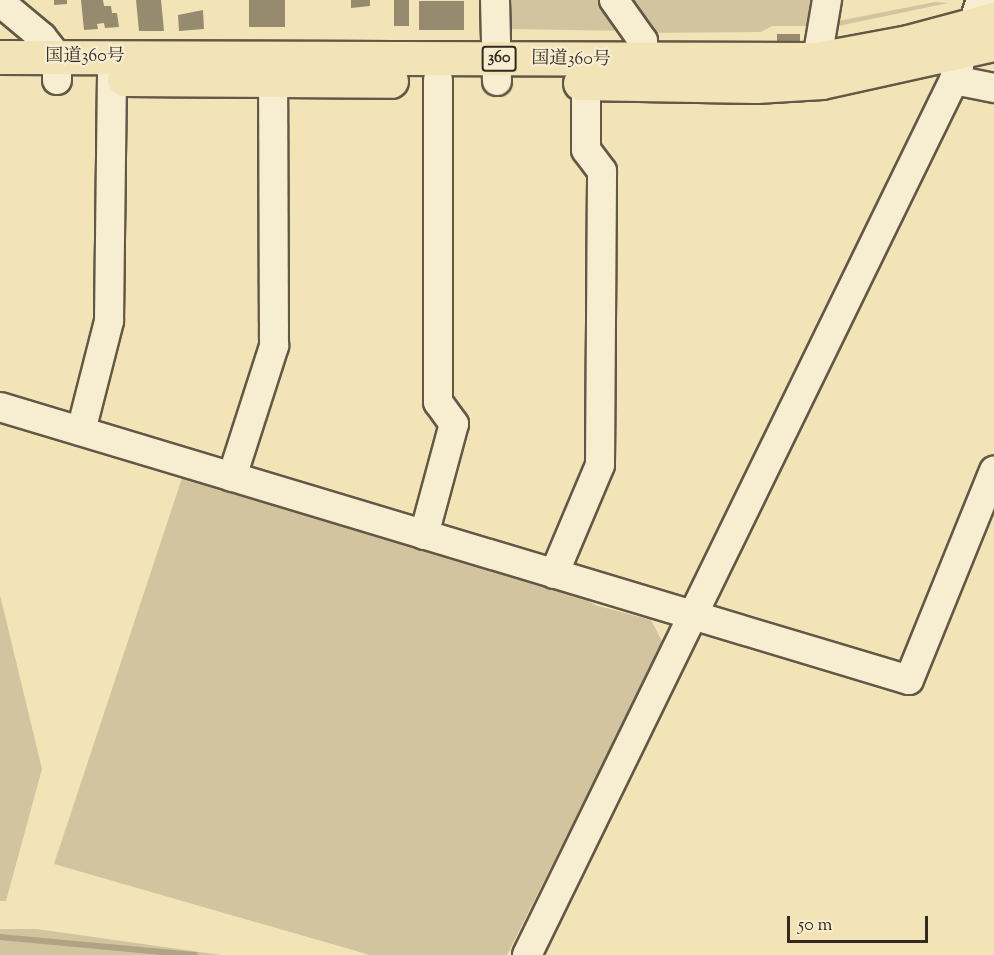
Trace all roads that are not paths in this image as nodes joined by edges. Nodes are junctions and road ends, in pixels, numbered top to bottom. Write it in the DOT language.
graph roads {
  1 [pos="495,0"];
  2 [pos="614,0"];
  3 [pos="827,0"];
  4 [pos="0,2"];
  5 [pos="976,37"];
  6 [pos="0,57"];
  7 [pos="817,59"];
  8 [pos="643,61"];
  9 [pos="57,68"];
  10 [pos="112,68"];
  11 [pos="497,70"];
  12 [pos="0,80"];
  13 [pos="438,81"];
  14 [pos="273,82"];
  15 [pos="586,83"];
  16 [pos="994,88"];
  17 [pos="0,407"];
  18 [pos="81,431"];
  19 [pos="994,471"];
  20 [pos="232,477"];
  21 [pos="424,535"];
  22 [pos="554,574"];
  23 [pos="693,615"];
  24 [pos="527,955"];
  1 -- 11 [label="street"];
  2 -- 8 [label="street"];
  3 -- 7 [label="street"];
  4 -- 9 [label="street"];
  5 -- 7 [label="highway, 国道360号 / 360"];
  5 -- 15 [label="highway, 国道360号 / 360"];
  5 -- 16 [label="street"];
  5 -- 23 [label="street"];
  6 -- 9 [label="highway, 国道360号 / 360"];
  7 -- 8 [label="highway, 国道360号 / 360"];
  8 -- 11 [label="highway, 国道360号 / 360"];
  9 -- 10 [label="highway, 国道360号 / 360"];
  9 -- 12 [label="highway, 国道360号 / 360"];
  10 -- 11 [label="highway, 国道360号 / 360"];
  10 -- 14 [label="highway, 国道360号 / 360"];
  10 -- 18 [label="street"];
  11 -- 13 [label="highway, 国道360号 / 360"];
  11 -- 15 [label="highway, 国道360号 / 360"];
  13 -- 14 [label="highway, 国道360号 / 360"];
  13 -- 21 [label="street"];
  14 -- 20 [label="street"];
  15 -- 22 [label="street"];
  17 -- 18 [label="street"];
  18 -- 20 [label="street"];
  19 -- 23 [label="street"];
  20 -- 21 [label="street"];
  21 -- 22 [label="street"];
  22 -- 23 [label="street"];
  23 -- 24 [label="street"];
}
